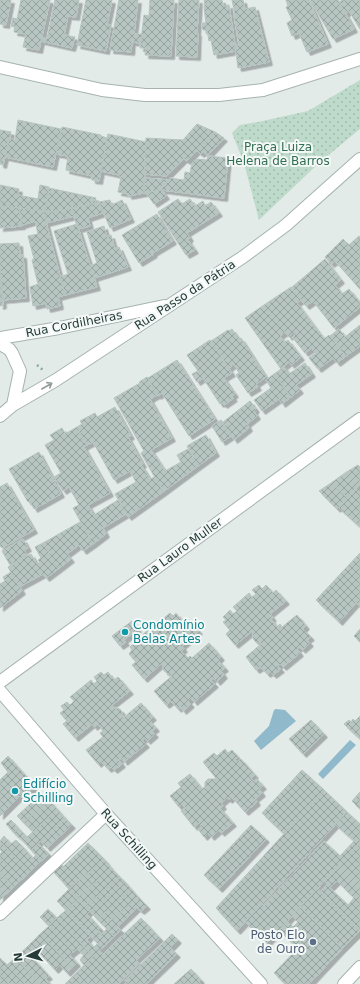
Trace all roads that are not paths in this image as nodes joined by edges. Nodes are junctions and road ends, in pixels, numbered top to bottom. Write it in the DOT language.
graph roads {
  1 [pos="360,59"];
  2 [pos="0,67"];
  3 [pos="360,159"];
  4 [pos="171,305"];
  5 [pos="0,338"];
  6 [pos="0,344"];
  7 [pos="13,405"];
  8 [pos="0,416"];
  9 [pos="360,418"];
  10 [pos="0,682"];
  11 [pos="0,691"];
  12 [pos="106,814"];
  13 [pos="0,914"];
  14 [pos="360,967"];
  15 [pos="261,984"];
  16 [pos="344,984"];
  1 -- 2 [label="street"];
  3 -- 4 [label="street, Rua Passo da Pátria"];
  4 -- 5 [label="street, Rua Cordilheiras"];
  7 -- 4 [label="street, Rua Passo da Pátria, one-way"];
  6 -- 7 [label="street"];
  7 -- 8 [label="street, Rua Passo da Pátria"];
  9 -- 10 [label="street, Rua Lauro Muller"];
  11 -- 12 [label="street, Rua Schilling"];
  12 -- 13 [label="street"];
  12 -- 15 [label="street, Rua Schilling"];
  14 -- 16 [label="street"];
}
